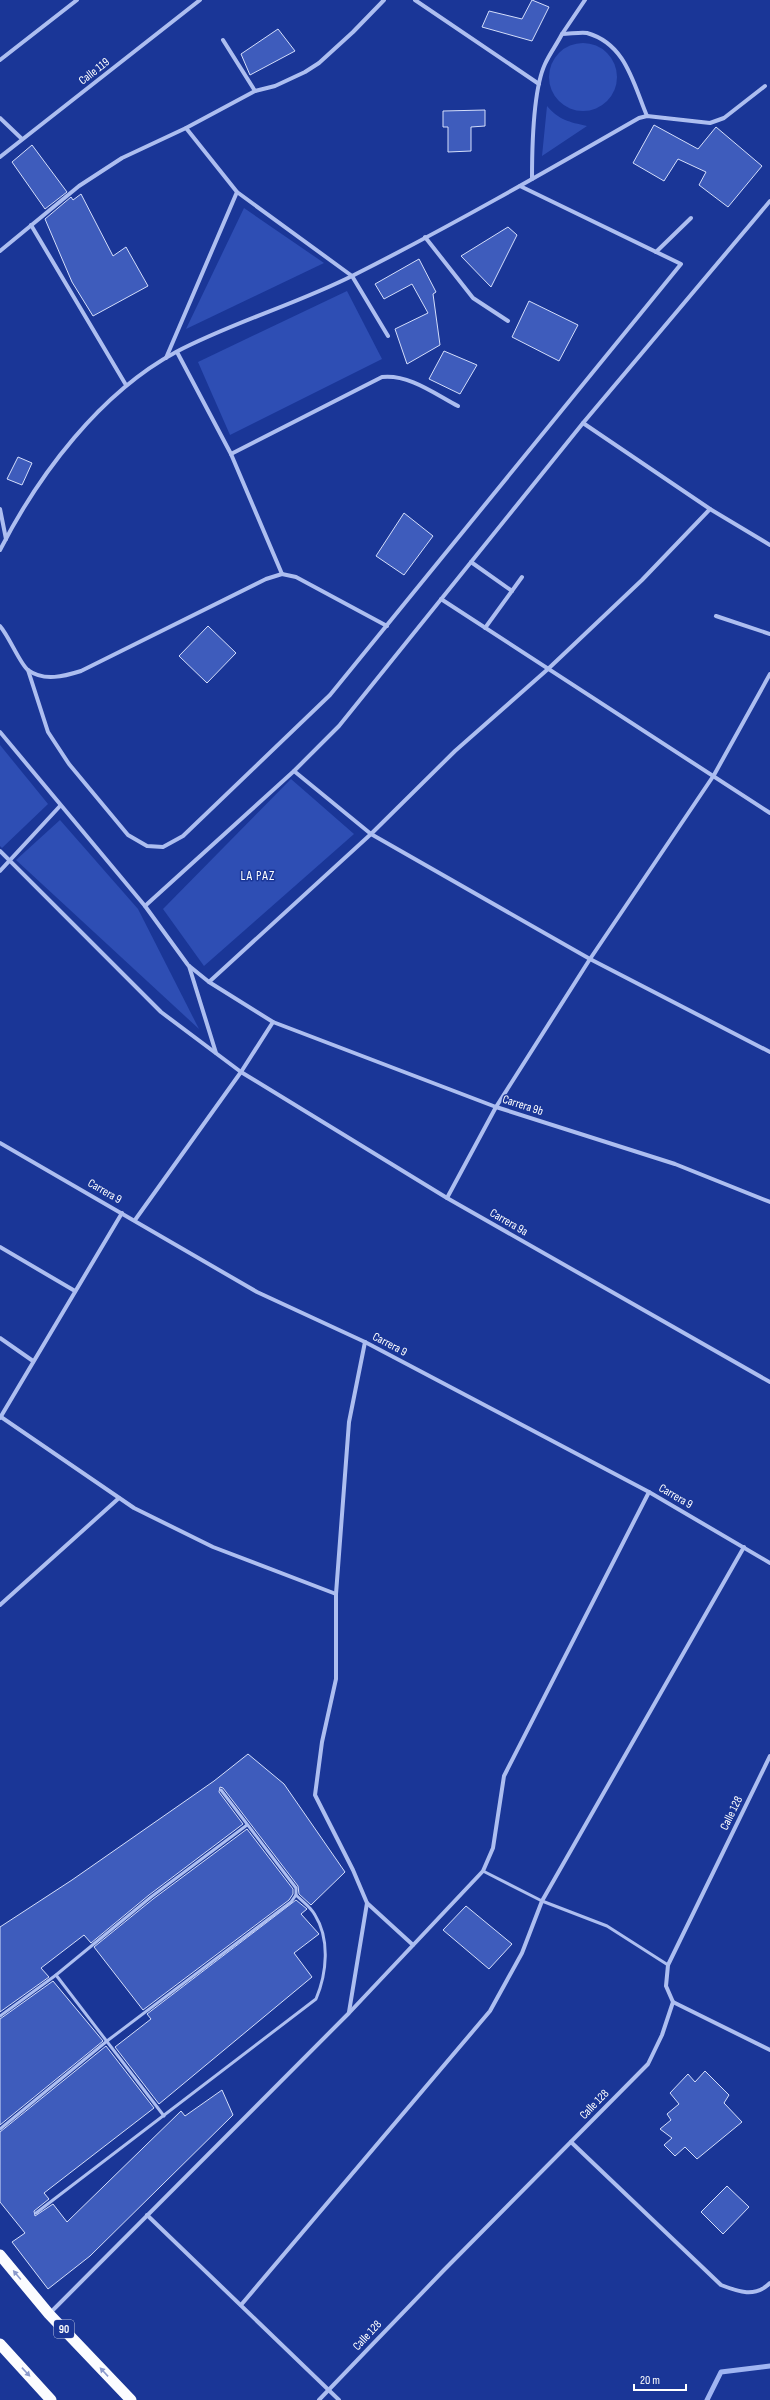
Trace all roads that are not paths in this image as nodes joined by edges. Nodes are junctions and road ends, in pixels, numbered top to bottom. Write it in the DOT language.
graph roads {
  1 [pos="77,0"];
  2 [pos="200,0"];
  3 [pos="384,0"];
  4 [pos="415,0"];
  5 [pos="585,0"];
  6 [pos="562,34"];
  7 [pos="223,40"];
  8 [pos="0,60"];
  9 [pos="539,84"];
  10 [pos="765,86"];
  11 [pos="255,90"];
  12 [pos="647,116"];
  13 [pos="0,118"];
  14 [pos="186,128"];
  15 [pos="22,140"];
  16 [pos="0,157"];
  17 [pos="532,179"];
  18 [pos="520,186"];
  19 [pos="237,192"];
  20 [pos="770,201"];
  21 [pos="691,218"];
  22 [pos="31,225"];
  23 [pos="425,237"];
  24 [pos="0,252"];
  25 [pos="656,252"];
  26 [pos="352,276"];
  27 [pos="508,321"];
  28 [pos="388,336"];
  29 [pos="177,352"];
  30 [pos="166,358"];
  31 [pos="126,385"];
  32 [pos="458,406"];
  33 [pos="583,423"];
  34 [pos="231,454"];
  35 [pos="0,509"];
  36 [pos="710,509"];
  37 [pos="6,539"];
  38 [pos="770,545"];
  39 [pos="0,550"];
  40 [pos="471,562"];
  41 [pos="282,574"];
  42 [pos="522,577"];
  43 [pos="512,591"];
  44 [pos="441,599"];
  45 [pos="716,616"];
  46 [pos="0,626"];
  47 [pos="387,626"];
  48 [pos="485,628"];
  49 [pos="770,634"];
  50 [pos="548,669"];
  51 [pos="28,670"];
  52 [pos="770,674"];
  53 [pos="0,732"];
  54 [pos="294,770"];
  55 [pos="714,775"];
  56 [pos="60,806"];
  57 [pos="770,813"];
  58 [pos="371,834"];
  59 [pos="0,850"];
  60 [pos="9,860"];
  61 [pos="0,871"];
  62 [pos="145,906"];
  63 [pos="590,960"];
  64 [pos="188,965"];
  65 [pos="209,982"];
  66 [pos="272,1022"];
  67 [pos="770,1052"];
  68 [pos="216,1053"];
  69 [pos="241,1072"];
  70 [pos="496,1107"];
  71 [pos="0,1143"];
  72 [pos="447,1198"];
  73 [pos="770,1202"];
  74 [pos="122,1213"];
  75 [pos="135,1220"];
  76 [pos="0,1247"];
  77 [pos="75,1291"];
  78 [pos="0,1338"];
  79 [pos="365,1342"];
  80 [pos="33,1361"];
  81 [pos="770,1382"];
  82 [pos="0,1418"];
  83 [pos="649,1492"];
  84 [pos="119,1498"];
  85 [pos="744,1547"];
  86 [pos="770,1564"];
  87 [pos="336,1594"];
  88 [pos="0,1605"];
  89 [pos="770,1756"];
  90 [pos="221,1790"];
  91 [pos="247,1825"];
  92 [pos="483,1871"];
  93 [pos="296,1895"];
  94 [pos="542,1901"];
  95 [pos="367,1903"];
  96 [pos="413,1945"];
  97 [pos="668,1965"];
  98 [pos="56,1975"];
  99 [pos="673,2002"];
  100 [pos="349,2013"];
  101 [pos="0,2016"];
  102 [pos="107,2041"];
  103 [pos="770,2050"];
  104 [pos="164,2116"];
  105 [pos="0,2129"];
  106 [pos="571,2142"];
  107 [pos="36,2213"];
  108 [pos="147,2215"];
  109 [pos="0,2255"];
  110 [pos="770,2283"];
  111 [pos="241,2305"];
  112 [pos="49,2314"];
  113 [pos="0,2344"];
  114 [pos="329,2390"];
  115 [pos="51,2400"];
  116 [pos="131,2400"];
  117 [pos="319,2400"];
  118 [pos="339,2400"];
  1 -- 8 [label="street"];
  2 -- 15 [label="street, Calle 119"];
  3 -- 11 [label="street"];
  4 -- 9 [label="street"];
  5 -- 6 [label="street"];
  6 -- 9 [label="street"];
  6 -- 12 [label="street"];
  7 -- 11 [label="street"];
  9 -- 17 [label="street"];
  10 -- 12 [label="street"];
  11 -- 14 [label="street"];
  12 -- 17 [label="street"];
  13 -- 15 [label="street"];
  14 -- 19 [label="street"];
  14 -- 22 [label="street"];
  15 -- 16 [label="street, Calle 119"];
  17 -- 18 [label="street"];
  18 -- 23 [label="street"];
  18 -- 25 [label="street"];
  19 -- 26 [label="street"];
  19 -- 30 [label="street"];
  20 -- 33 [label="street"];
  21 -- 25 [label="street"];
  22 -- 24 [label="street"];
  22 -- 31 [label="street"];
  23 -- 26 [label="street"];
  23 -- 27 [label="street"];
  25 -- 47 [label="street"];
  26 -- 28 [label="street"];
  26 -- 29 [label="street"];
  29 -- 30 [label="street"];
  29 -- 34 [label="street"];
  30 -- 31 [label="street"];
  31 -- 37 [label="street"];
  32 -- 34 [label="street"];
  33 -- 36 [label="street"];
  33 -- 40 [label="street"];
  34 -- 41 [label="street"];
  35 -- 37 [label="street"];
  36 -- 38 [label="street"];
  36 -- 50 [label="street"];
  37 -- 39 [label="street"];
  40 -- 43 [label="street"];
  40 -- 44 [label="street"];
  41 -- 47 [label="street"];
  41 -- 51 [label="street"];
  42 -- 43 [label="street"];
  43 -- 48 [label="street"];
  44 -- 48 [label="street"];
  44 -- 54 [label="street"];
  45 -- 49 [label="street"];
  46 -- 51 [label="street"];
  47 -- 51 [label="street"];
  48 -- 50 [label="street"];
  50 -- 55 [label="street"];
  50 -- 58 [label="street"];
  52 -- 55 [label="street"];
  53 -- 56 [label="street"];
  54 -- 58 [label="street"];
  54 -- 62 [label="street"];
  55 -- 57 [label="street"];
  55 -- 63 [label="street"];
  56 -- 60 [label="street"];
  56 -- 62 [label="street"];
  58 -- 63 [label="street"];
  58 -- 65 [label="street"];
  59 -- 60 [label="street, Carrera 9a"];
  60 -- 61 [label="street"];
  60 -- 68 [label="street, Carrera 9a"];
  62 -- 64 [label="street"];
  63 -- 67 [label="street"];
  63 -- 70 [label="street"];
  64 -- 65 [label="street, Carrera 9b"];
  64 -- 68 [label="street"];
  65 -- 66 [label="street, Carrera 9b"];
  66 -- 69 [label="street"];
  66 -- 70 [label="street, Carrera 9b"];
  68 -- 69 [label="street, Carrera 9a"];
  69 -- 72 [label="street, Carrera 9a"];
  69 -- 75 [label="street"];
  70 -- 72 [label="street"];
  70 -- 73 [label="street, Carrera 9b"];
  71 -- 74 [label="street, Carrera 9"];
  72 -- 81 [label="street, Carrera 9a"];
  74 -- 75 [label="street, Carrera 9"];
  74 -- 77 [label="street"];
  75 -- 79 [label="street, Carrera 9"];
  76 -- 77 [label="street"];
  77 -- 80 [label="street"];
  78 -- 80 [label="street"];
  79 -- 83 [label="street, Carrera 9"];
  79 -- 87 [label="street"];
  80 -- 82 [label="street"];
  82 -- 84 [label="street"];
  83 -- 85 [label="street, Carrera 9"];
  83 -- 92 [label="street"];
  84 -- 87 [label="street"];
  84 -- 88 [label="street"];
  85 -- 86 [label="street, Carrera 9"];
  85 -- 94 [label="street"];
  87 -- 95 [label="street"];
  89 -- 97 [label="street, Calle 128"];
  90 -- 91 [label="lane"];
  91 -- 93 [label="lane"];
  91 -- 98 [label="lane"];
  92 -- 94 [label="lane"];
  92 -- 96 [label="street"];
  93 -- 102 [label="lane"];
  93 -- 104 [label="lane"];
  94 -- 97 [label="lane"];
  94 -- 111 [label="street"];
  95 -- 96 [label="street"];
  95 -- 100 [label="street"];
  96 -- 100 [label="street"];
  97 -- 99 [label="street, Calle 128"];
  98 -- 101 [label="lane"];
  98 -- 102 [label="lane"];
  99 -- 103 [label="street"];
  99 -- 106 [label="street, Calle 128"];
  100 -- 108 [label="street"];
  102 -- 104 [label="lane"];
  102 -- 105 [label="lane"];
  104 -- 107 [label="lane"];
  106 -- 110 [label="street"];
  106 -- 114 [label="street, Calle 128"];
  108 -- 111 [label="street"];
  108 -- 112 [label="street"];
  112 -- 109 [label="highway, 90, one-way"];
  111 -- 114 [label="street"];
  116 -- 112 [label="highway, 90, one-way"];
  113 -- 115 [label="highway, one-way"];
  114 -- 117 [label="street, Calle 128"];
  114 -- 118 [label="street"];
}
